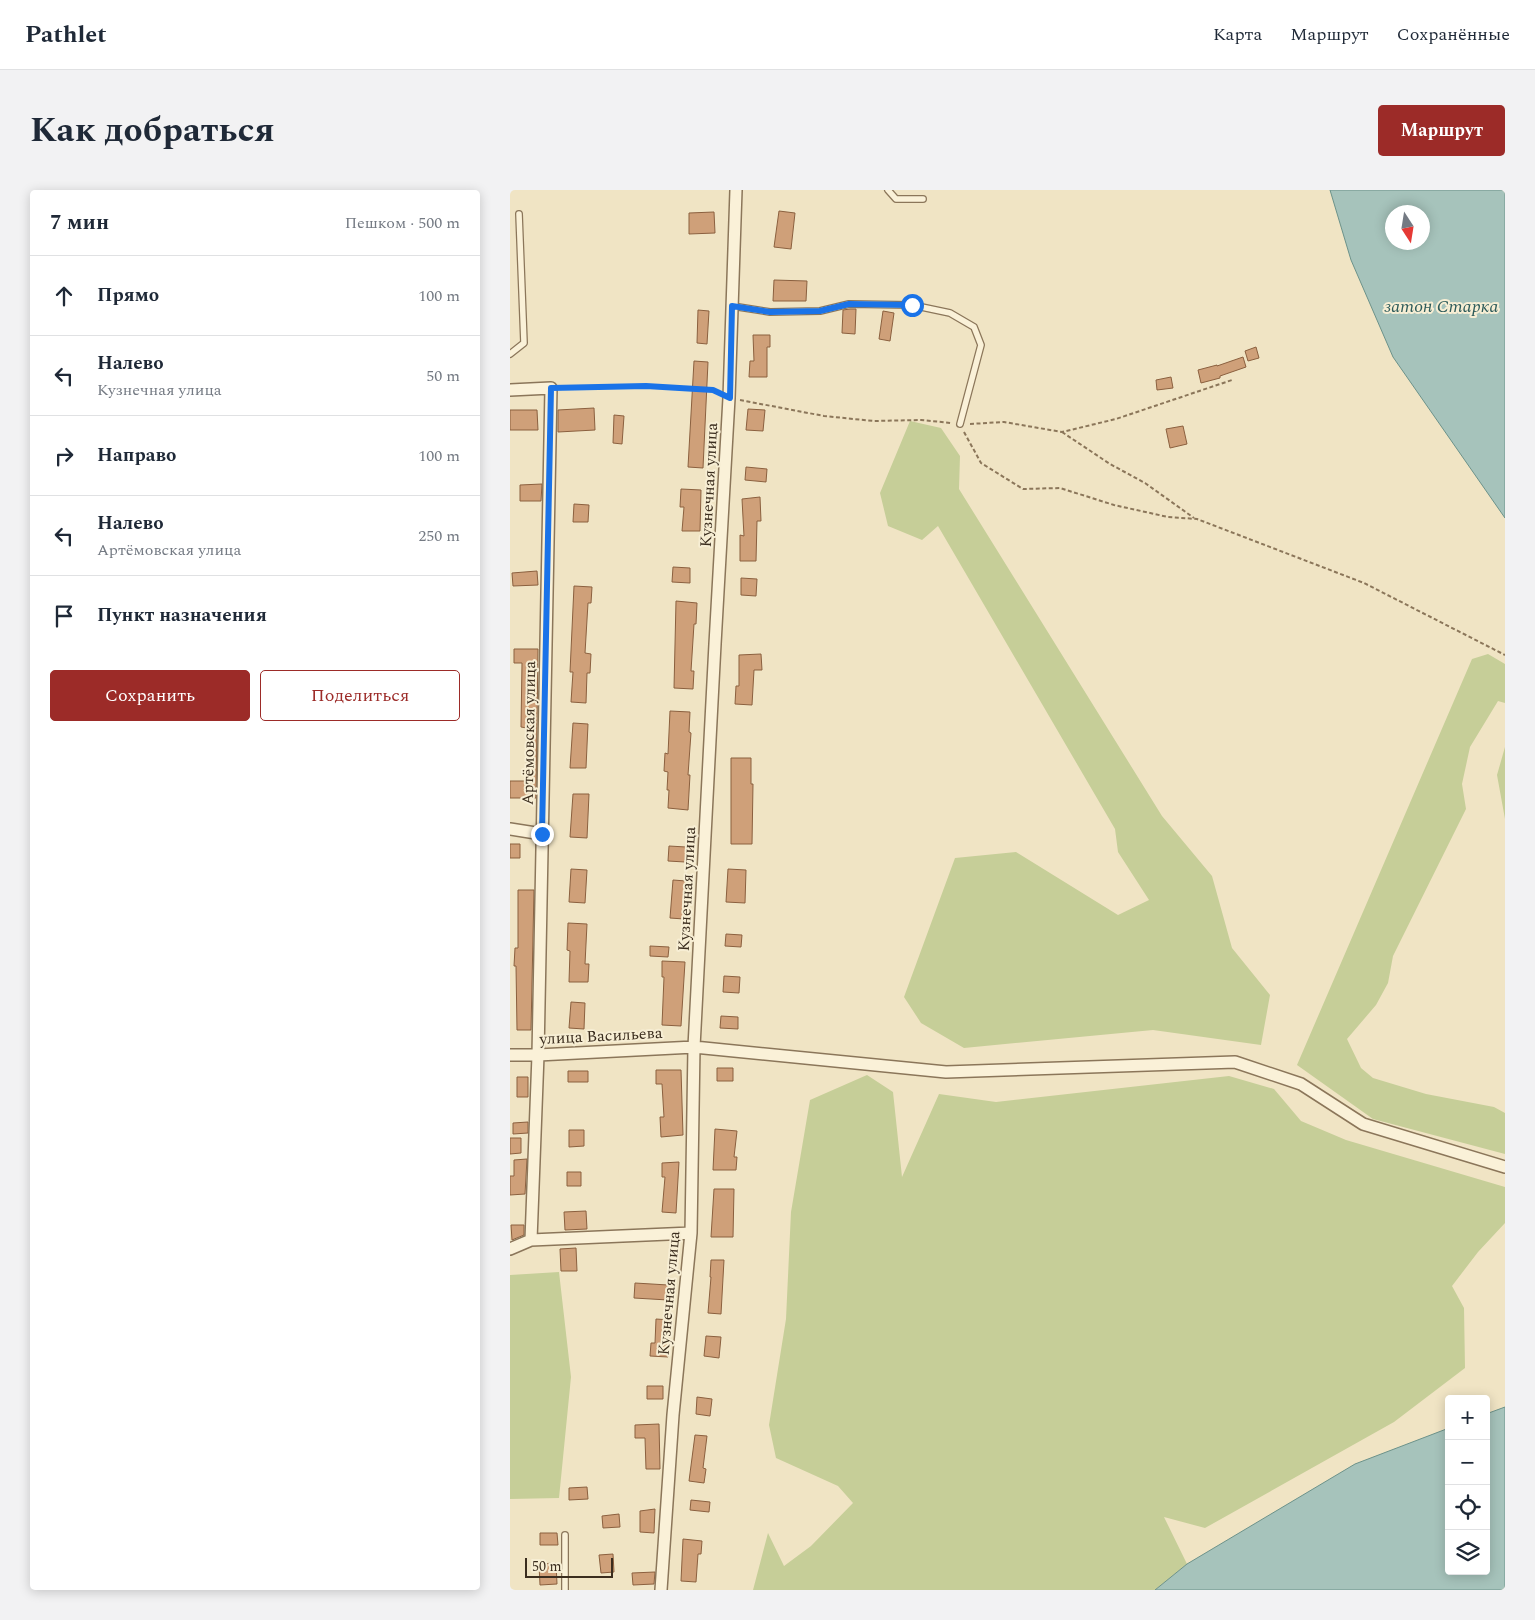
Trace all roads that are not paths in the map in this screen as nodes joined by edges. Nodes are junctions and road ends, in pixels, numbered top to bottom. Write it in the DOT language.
graph roads {
  1 [pos="736,190"];
  2 [pos="888,190"];
  3 [pos="923,199"];
  4 [pos="518,214"];
  5 [pos="732,306"];
  6 [pos="510,354"];
  7 [pos="510,390"];
  8 [pos="960,424"];
  9 [pos="510,829"];
  10 [pos="542,834"];
  11 [pos="694,1047"];
  12 [pos="510,1055"];
  13 [pos="538,1055"];
  14 [pos="1505,1167"];
  15 [pos="690,1233"];
  16 [pos="531,1240"];
  17 [pos="510,1249"];
  18 [pos="565,1535"];
  19 [pos="565,1590"];
  20 [pos="661,1590"];
  1 -- 5 [label="street, Кузнечная улица"];
  2 -- 3 [label="lane"];
  4 -- 6 [label="lane"];
  5 -- 8 [label="lane"];
  5 -- 11 [label="street, Кузнечная улица"];
  7 -- 10 [label="street, Артёмовская улица"];
  9 -- 10 [label="street"];
  10 -- 13 [label="street, Артёмовская улица"];
  11 -- 13 [label="street, улица Васильева"];
  11 -- 14 [label="street, улица Васильева"];
  11 -- 15 [label="street, Кузнечная улица"];
  12 -- 13 [label="street, улица Васильева"];
  13 -- 16 [label="street, Артёмовская улица"];
  15 -- 16 [label="street"];
  15 -- 20 [label="street, Кузнечная улица"];
  16 -- 17 [label="street"];
  18 -- 19 [label="lane"];
}
